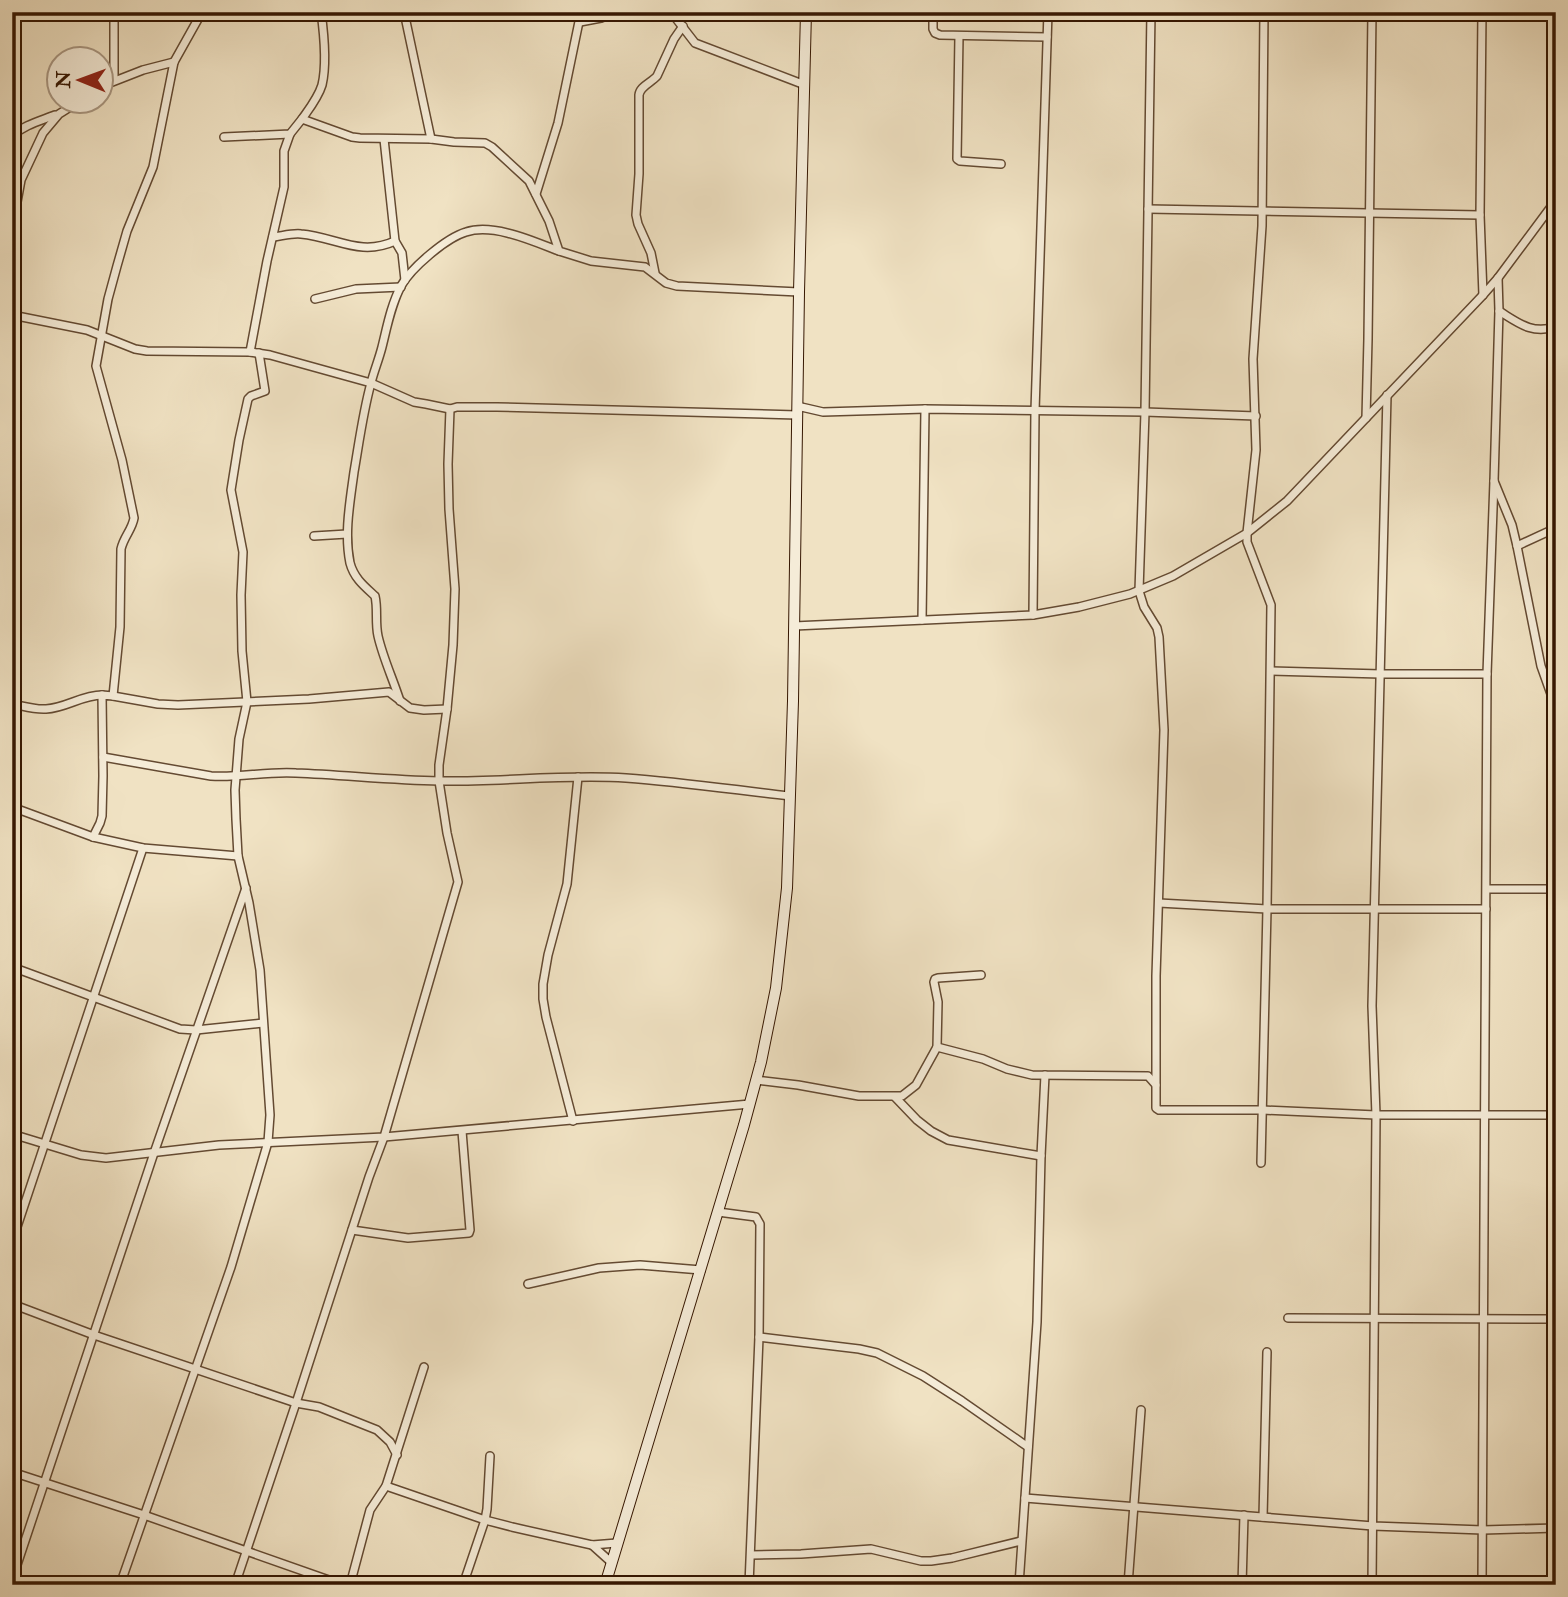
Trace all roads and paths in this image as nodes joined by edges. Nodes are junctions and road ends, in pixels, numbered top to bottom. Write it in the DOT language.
graph roads {
  1 [pos="114,12"];
  2 [pos="202,12"];
  3 [pos="321,12"];
  4 [pos="404,12"];
  5 [pos="581,12"];
  6 [pos="615,12"];
  7 [pos="671,12"];
  8 [pos="806,12"];
  9 [pos="933,12"];
  10 [pos="1048,12"];
  11 [pos="1151,12"];
  12 [pos="1264,12"];
  13 [pos="1372,12"];
  14 [pos="1482,12"];
  15 [pos="580,22"];
  16 [pos="683,26"];
  17 [pos="959,36"];
  18 [pos="1046,37"];
  19 [pos="113,46"];
  20 [pos="174,62"];
  21 [pos="116,79"];
  22 [pos="805,85"];
  23 [pos="53,116"];
  24 [pos="57,116"];
  25 [pos="302,119"];
  26 [pos="290,134"];
  27 [pos="12,136"];
  28 [pos="224,137"];
  29 [pos="384,139"];
  30 [pos="431,139"];
  31 [pos="1001,164"];
  32 [pos="536,194"];
  33 [pos="1556,200"];
  34 [pos="1148,209"];
  35 [pos="1262,211"];
  36 [pos="1370,214"];
  37 [pos="1480,215"];
  38 [pos="12,229"];
  39 [pos="273,237"];
  40 [pos="396,241"];
  41 [pos="559,251"];
  42 [pos="655,274"];
  43 [pos="1498,278"];
  44 [pos="403,284"];
  45 [pos="799,292"];
  46 [pos="1483,295"];
  47 [pos="315,299"];
  48 [pos="1499,311"];
  49 [pos="12,315"];
  50 [pos="1556,327"];
  51 [pos="102,336"];
  52 [pos="254,353"];
  53 [pos="371,383"];
  54 [pos="1387,395"];
  55 [pos="450,409"];
  56 [pos="925,409"];
  57 [pos="797,410"];
  58 [pos="1035,411"];
  59 [pos="1145,412"];
  60 [pos="1256,416"];
  61 [pos="1366,419"];
  62 [pos="1494,481"];
  63 [pos="1556,528"];
  64 [pos="1247,533"];
  65 [pos="347,534"];
  66 [pos="314,536"];
  67 [pos="1517,546"];
  68 [pos="1139,591"];
  69 [pos="1033,615"];
  70 [pos="922,620"];
  71 [pos="794,626"];
  72 [pos="1271,671"];
  73 [pos="1381,674"];
  74 [pos="1487,674"];
  75 [pos="102,695"];
  76 [pos="113,696"];
  77 [pos="1553,697"];
  78 [pos="400,701"];
  79 [pos="247,702"];
  80 [pos="12,704"];
  81 [pos="1556,708"];
  82 [pos="447,709"];
  83 [pos="103,758"];
  84 [pos="236,776"];
  85 [pos="578,777"];
  86 [pos="439,781"];
  87 [pos="790,796"];
  88 [pos="12,807"];
  89 [pos="93,837"];
  90 [pos="144,848"];
  91 [pos="239,856"];
  92 [pos="246,888"];
  93 [pos="1487,888"];
  94 [pos="1556,889"];
  95 [pos="1159,903"];
  96 [pos="1268,909"];
  97 [pos="1375,909"];
  98 [pos="1486,909"];
  99 [pos="12,967"];
  100 [pos="981,975"];
  101 [pos="93,998"];
  102 [pos="263,1023"];
  103 [pos="196,1030"];
  104 [pos="937,1047"];
  105 [pos="1157,1066"];
  106 [pos="1045,1075"];
  107 [pos="1148,1076"];
  108 [pos="756,1080"];
  109 [pos="1156,1085"];
  110 [pos="895,1097"];
  111 [pos="750,1104"];
  112 [pos="1263,1111"];
  113 [pos="1484,1114"];
  114 [pos="1376,1115"];
  115 [pos="1556,1115"];
  116 [pos="573,1121"];
  117 [pos="462,1131"];
  118 [pos="12,1134"];
  119 [pos="384,1137"];
  120 [pos="268,1142"];
  121 [pos="45,1144"];
  122 [pos="153,1153"];
  123 [pos="1041,1156"];
  124 [pos="1261,1163"];
  125 [pos="718,1212"];
  126 [pos="352,1230"];
  127 [pos="12,1242"];
  128 [pos="701,1270"];
  129 [pos="528,1284"];
  130 [pos="12,1304"];
  131 [pos="1288,1318"];
  132 [pos="1483,1318"];
  133 [pos="1374,1319"];
  134 [pos="1556,1320"];
  135 [pos="94,1335"];
  136 [pos="759,1337"];
  137 [pos="1267,1352"];
  138 [pos="424,1367"];
  139 [pos="195,1370"];
  140 [pos="296,1403"];
  141 [pos="1141,1410"];
  142 [pos="1028,1447"];
  143 [pos="397,1455"];
  144 [pos="490,1456"];
  145 [pos="12,1472"];
  146 [pos="44,1483"];
  147 [pos="386,1486"];
  148 [pos="1025,1498"];
  149 [pos="1134,1506"];
  150 [pos="144,1515"];
  151 [pos="1244,1516"];
  152 [pos="1264,1517"];
  153 [pos="485,1520"];
  154 [pos="1373,1526"];
  155 [pos="1556,1528"];
  156 [pos="1483,1530"];
  157 [pos="1021,1541"];
  158 [pos="617,1543"];
  159 [pos="592,1545"];
  160 [pos="246,1551"];
  161 [pos="751,1555"];
  162 [pos="612,1563"];
  163 [pos="12,1580"];
  164 [pos="120,1585"];
  165 [pos="235,1585"];
  166 [pos="343,1585"];
  167 [pos="350,1585"];
  168 [pos="463,1585"];
  169 [pos="605,1585"];
  170 [pos="749,1585"];
  171 [pos="1019,1585"];
  172 [pos="1128,1585"];
  173 [pos="1242,1585"];
  174 [pos="1372,1585"];
  175 [pos="1482,1585"];
  1 -- 19 [label="street"];
  2 -- 20 [label="street"];
  3 -- 25 [label="street"];
  4 -- 30 [label="street"];
  5 -- 15 [label="street"];
  6 -- 15 [label="street"];
  7 -- 16 [label="street"];
  8 -- 22 [label="main road"];
  9 -- 17 [label="street"];
  10 -- 18 [label="street"];
  11 -- 34 [label="street"];
  12 -- 35 [label="street"];
  13 -- 36 [label="street"];
  14 -- 37 [label="street"];
  15 -- 32 [label="street"];
  16 -- 22 [label="street"];
  16 -- 42 [label="street"];
  17 -- 18 [label="street"];
  17 -- 31 [label="street"];
  18 -- 58 [label="street"];
  20 -- 21 [label="street"];
  20 -- 51 [label="street"];
  22 -- 45 [label="main road"];
  23 -- 27 [label="street"];
  24 -- 38 [label="street"];
  25 -- 26 [label="street"];
  25 -- 29 [label="street"];
  26 -- 28 [label="street"];
  26 -- 39 [label="street"];
  29 -- 30 [label="street"];
  29 -- 40 [label="street"];
  30 -- 32 [label="street"];
  32 -- 41 [label="street"];
  33 -- 43 [label="street"];
  34 -- 35 [label="street"];
  34 -- 59 [label="street"];
  35 -- 36 [label="street"];
  35 -- 60 [label="street"];
  36 -- 37 [label="street"];
  36 -- 61 [label="street"];
  37 -- 46 [label="street"];
  39 -- 40 [label="street"];
  39 -- 52 [label="street"];
  40 -- 44 [label="street"];
  41 -- 42 [label="street"];
  41 -- 44 [label="street"];
  42 -- 45 [label="street"];
  43 -- 46 [label="street"];
  43 -- 48 [label="street"];
  44 -- 47 [label="street"];
  44 -- 53 [label="street"];
  45 -- 57 [label="main road"];
  46 -- 54 [label="street"];
  48 -- 50 [label="street"];
  48 -- 62 [label="street"];
  49 -- 51 [label="street"];
  51 -- 52 [label="street"];
  51 -- 76 [label="street"];
  52 -- 53 [label="street"];
  52 -- 79 [label="street"];
  53 -- 55 [label="street"];
  53 -- 65 [label="street"];
  54 -- 61 [label="street"];
  54 -- 73 [label="street"];
  55 -- 57 [label="street"];
  55 -- 82 [label="street"];
  56 -- 57 [label="street"];
  56 -- 58 [label="street"];
  56 -- 70 [label="street"];
  57 -- 71 [label="main road"];
  58 -- 59 [label="street"];
  58 -- 69 [label="street"];
  59 -- 60 [label="street"];
  59 -- 68 [label="street"];
  60 -- 64 [label="street"];
  61 -- 64 [label="street"];
  62 -- 67 [label="street"];
  62 -- 74 [label="street"];
  63 -- 67 [label="street"];
  64 -- 68 [label="street"];
  64 -- 72 [label="street"];
  65 -- 66 [label="street"];
  65 -- 78 [label="street"];
  67 -- 77 [label="street"];
  68 -- 69 [label="street"];
  68 -- 95 [label="street"];
  69 -- 70 [label="street"];
  70 -- 71 [label="street"];
  71 -- 87 [label="main road"];
  72 -- 73 [label="street"];
  72 -- 96 [label="street"];
  73 -- 74 [label="street"];
  73 -- 97 [label="street"];
  74 -- 93 [label="street"];
  75 -- 76 [label="street"];
  75 -- 80 [label="street"];
  75 -- 83 [label="street"];
  76 -- 79 [label="street"];
  77 -- 81 [label="street"];
  78 -- 79 [label="street"];
  78 -- 82 [label="street"];
  79 -- 84 [label="street"];
  82 -- 86 [label="street"];
  83 -- 84 [label="street"];
  83 -- 89 [label="street"];
  84 -- 86 [label="street"];
  84 -- 91 [label="street"];
  85 -- 86 [label="street"];
  85 -- 87 [label="street"];
  85 -- 116 [label="street"];
  86 -- 119 [label="street"];
  87 -- 108 [label="main road"];
  88 -- 89 [label="street"];
  89 -- 90 [label="street"];
  90 -- 91 [label="street"];
  90 -- 101 [label="street"];
  91 -- 92 [label="street"];
  92 -- 102 [label="street"];
  92 -- 103 [label="street"];
  93 -- 94 [label="street"];
  93 -- 98 [label="street"];
  95 -- 96 [label="street"];
  95 -- 105 [label="street"];
  96 -- 97 [label="street"];
  96 -- 112 [label="street"];
  97 -- 98 [label="street"];
  97 -- 114 [label="street"];
  98 -- 113 [label="street"];
  99 -- 101 [label="street"];
  100 -- 104 [label="street"];
  101 -- 103 [label="street"];
  101 -- 121 [label="street"];
  102 -- 103 [label="street"];
  102 -- 120 [label="street"];
  103 -- 122 [label="street"];
  104 -- 106 [label="street"];
  104 -- 110 [label="street"];
  105 -- 107 [label="street"];
  105 -- 109 [label="street"];
  106 -- 107 [label="street"];
  106 -- 123 [label="street"];
  107 -- 109 [label="street"];
  108 -- 110 [label="street"];
  108 -- 111 [label="main road"];
  109 -- 112 [label="street"];
  110 -- 123 [label="street"];
  111 -- 116 [label="street"];
  111 -- 125 [label="main road"];
  112 -- 114 [label="street"];
  112 -- 124 [label="street"];
  113 -- 114 [label="street"];
  113 -- 115 [label="street"];
  113 -- 132 [label="street"];
  114 -- 133 [label="street"];
  116 -- 117 [label="street"];
  117 -- 119 [label="street"];
  117 -- 126 [label="street"];
  118 -- 121 [label="street"];
  119 -- 120 [label="street"];
  119 -- 126 [label="street"];
  120 -- 122 [label="street"];
  120 -- 139 [label="street"];
  121 -- 122 [label="street"];
  121 -- 127 [label="street"];
  122 -- 135 [label="street"];
  123 -- 142 [label="street"];
  125 -- 128 [label="main road"];
  125 -- 136 [label="street"];
  126 -- 140 [label="street"];
  128 -- 129 [label="street"];
  128 -- 158 [label="main road"];
  130 -- 135 [label="street"];
  131 -- 133 [label="street"];
  132 -- 133 [label="street"];
  132 -- 134 [label="street"];
  132 -- 156 [label="street"];
  133 -- 154 [label="street"];
  135 -- 139 [label="street"];
  135 -- 146 [label="street"];
  136 -- 142 [label="street"];
  136 -- 161 [label="street"];
  137 -- 152 [label="street"];
  138 -- 143 [label="street"];
  139 -- 140 [label="street"];
  139 -- 150 [label="street"];
  140 -- 143 [label="street"];
  140 -- 160 [label="street"];
  141 -- 149 [label="street"];
  142 -- 148 [label="street"];
  143 -- 147 [label="street"];
  144 -- 153 [label="street"];
  145 -- 146 [label="street"];
  146 -- 150 [label="street"];
  146 -- 163 [label="street"];
  147 -- 153 [label="street"];
  147 -- 167 [label="street"];
  148 -- 149 [label="street"];
  148 -- 157 [label="street"];
  149 -- 151 [label="street"];
  149 -- 172 [label="street"];
  150 -- 160 [label="street"];
  150 -- 164 [label="street"];
  151 -- 152 [label="street"];
  151 -- 173 [label="street"];
  152 -- 154 [label="street"];
  153 -- 159 [label="street"];
  153 -- 168 [label="street"];
  154 -- 156 [label="street"];
  154 -- 174 [label="street"];
  155 -- 156 [label="street"];
  156 -- 175 [label="street"];
  157 -- 161 [label="street"];
  157 -- 171 [label="street"];
  158 -- 159 [label="street"];
  158 -- 162 [label="main road"];
  159 -- 162 [label="street"];
  160 -- 165 [label="street"];
  160 -- 166 [label="street"];
  161 -- 170 [label="street"];
  162 -- 169 [label="main road"];
}
